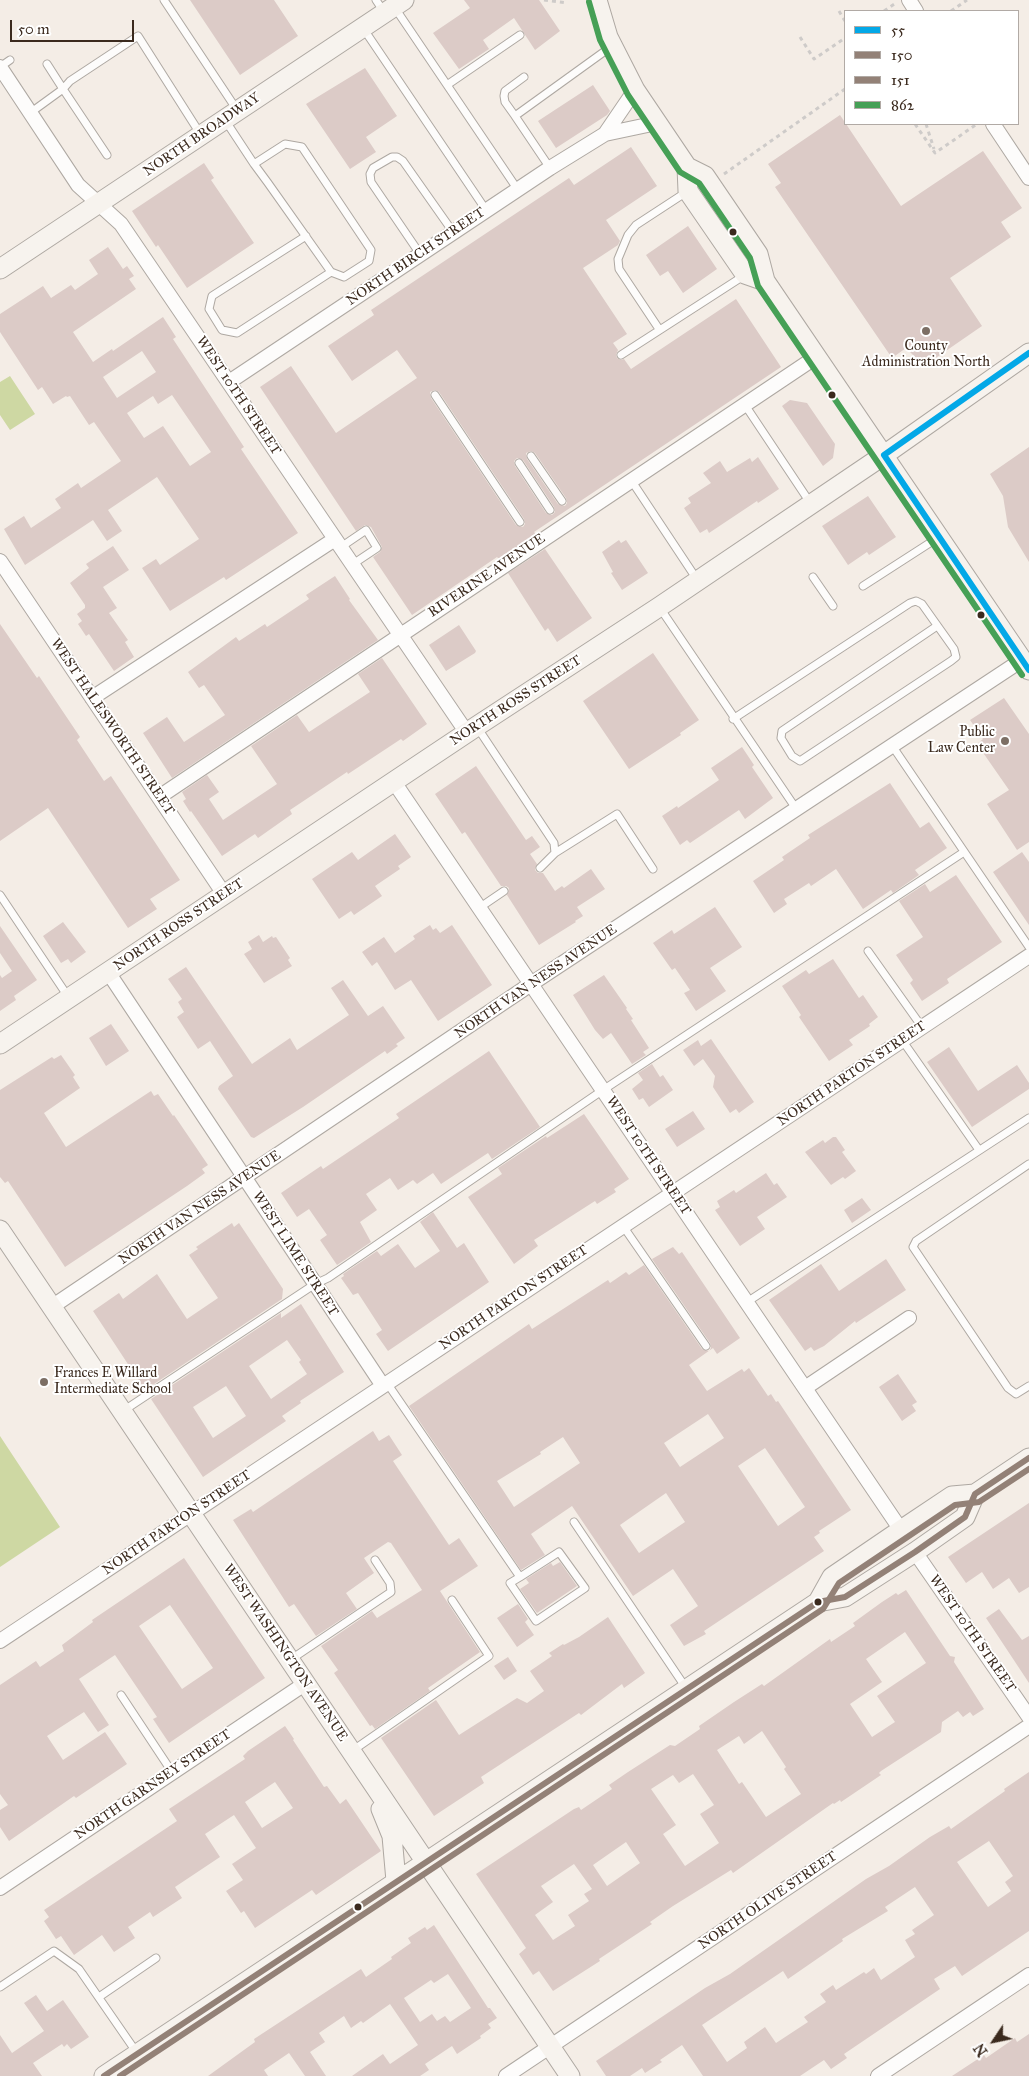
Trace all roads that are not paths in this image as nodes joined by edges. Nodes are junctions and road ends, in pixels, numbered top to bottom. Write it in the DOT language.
graph roads {
  1 [pos="164,0"];
  2 [pos="597,0"];
  3 [pos="390,5"];
  4 [pos="363,27"];
  5 [pos="520,35"];
  6 [pos="612,46"];
  7 [pos="47,64"];
  8 [pos="4,65"];
  9 [pos="524,77"];
  10 [pos="447,85"];
  11 [pos="63,89"];
  12 [pos="635,90"];
  13 [pos="30,113"];
  14 [pos="231,115"];
  15 [pos="515,116"];
  16 [pos="658,123"];
  17 [pos="993,125"];
  18 [pos="605,134"];
  19 [pos="201,136"];
  20 [pos="107,155"];
  21 [pos="254,164"];
  22 [pos="688,167"];
  23 [pos="550,168"];
  24 [pos="1029,178"];
  25 [pos="518,190"];
  26 [pos="688,191"];
  27 [pos="100,204"];
  28 [pos="486,210"];
  29 [pos="453,232"];
  30 [pos="306,236"];
  31 [pos="420,254"];
  32 [pos="0,270"];
  33 [pos="331,272"];
  34 [pos="745,274"];
  35 [pos="765,280"];
  36 [pos="659,330"];
  37 [pos="1029,353"];
  38 [pos="621,355"];
  39 [pos="816,357"];
  40 [pos="229,382"];
  41 [pos="435,395"];
  42 [pos="745,405"];
  43 [pos="531,456"];
  44 [pos="884,456"];
  45 [pos="519,463"];
  46 [pos="631,480"];
  47 [pos="562,501"];
  48 [pos="811,504"];
  49 [pos="550,510"];
  50 [pos="520,522"];
  51 [pos="939,537"];
  52 [pos="338,543"];
  53 [pos="0,560"];
  54 [pos="353,564"];
  55 [pos="813,577"];
  56 [pos="698,581"];
  57 [pos="863,586"];
  58 [pos="833,606"];
  59 [pos="660,608"];
  60 [pos="937,626"];
  61 [pos="400,634"];
  62 [pos="1026,665"];
  63 [pos="92,698"];
  64 [pos="733,718"];
  65 [pos="472,730"];
  66 [pos="893,747"];
  67 [pos="394,782"];
  68 [pos="159,797"];
  69 [pos="798,810"];
  70 [pos="964,852"];
  71 [pos="556,853"];
  72 [pos="540,868"];
  73 [pos="653,869"];
  74 [pos="504,891"];
  75 [pos="224,894"];
  76 [pos="0,895"];
  77 [pos="479,908"];
  78 [pos="1029,947"];
  79 [pos="868,951"];
  80 [pos="1029,956"];
  81 [pos="108,972"];
  82 [pos="531,984"];
  83 [pos="69,998"];
  84 [pos="922,1027"];
  85 [pos="902,1040"];
  86 [pos="0,1044"];
  87 [pos="603,1090"];
  88 [pos="1029,1118"];
  89 [pos="979,1150"];
  90 [pos="1029,1164"];
  91 [pos="245,1178"];
  92 [pos="673,1193"];
  93 [pos="623,1226"];
  94 [pos="0,1230"];
  95 [pos="315,1284"];
  96 [pos="747,1302"];
  97 [pos="52,1306"];
  98 [pos="909,1318"];
  99 [pos="706,1346"];
  100 [pos="385,1384"];
  101 [pos="1029,1386"];
  102 [pos="805,1388"];
  103 [pos="123,1411"];
  104 [pos="1029,1458"];
  105 [pos="975,1494"];
  106 [pos="192,1513"];
  107 [pos="574,1522"];
  108 [pos="902,1530"];
  109 [pos="915,1552"];
  110 [pos="375,1560"];
  111 [pos="520,1577"];
  112 [pos="452,1600"];
  113 [pos="818,1602"];
  114 [pos="0,1641"];
  115 [pos="290,1660"];
  116 [pos="306,1683"];
  117 [pos="686,1689"];
  118 [pos="121,1695"];
  119 [pos="1029,1717"];
  120 [pos="1029,1726"];
  121 [pos="352,1752"];
  122 [pos="172,1772"];
  123 [pos="370,1778"];
  124 [pos="426,1861"];
  125 [pos="396,1881"];
  126 [pos="0,1888"];
  127 [pos="156,1958"];
  128 [pos="1029,1975"];
  129 [pos="0,1987"];
  130 [pos="99,1997"];
  131 [pos="551,2047"];
  132 [pos="137,2053"];
  133 [pos="104,2076"];
  134 [pos="506,2076"];
  135 [pos="570,2076"];
  136 [pos="878,2076"];
  1 -- 14 [label="lane"];
  2 -- 6 [label="main road"];
  3 -- 4 [label="main road, NORTH BROADWAY"];
  3 -- 10 [label="lane"];
  4 -- 14 [label="main road, NORTH BROADWAY"];
  4 -- 28 [label="lane"];
  5 -- 10 [label="lane"];
  6 -- 12 [label="main road"];
  6 -- 15 [label="lane"];
  7 -- 11 [label="lane"];
  8 -- 13 [label="street, WEST 10TH STREET"];
  9 -- 15 [label="lane"];
  10 -- 25 [label="lane"];
  11 -- 13 [label="lane"];
  11 -- 19 [label="lane"];
  11 -- 20 [label="lane"];
  12 -- 16 [label="main road"];
  12 -- 18 [label="street, NORTH BIRCH STREET"];
  13 -- 27 [label="street, WEST 10TH STREET"];
  14 -- 19 [label="main road, NORTH BROADWAY"];
  14 -- 21 [label="lane"];
  15 -- 23 [label="lane"];
  16 -- 18 [label="street, NORTH BIRCH STREET"];
  16 -- 22 [label="main road"];
  17 -- 24 [label="street"];
  18 -- 23 [label="street, NORTH BIRCH STREET"];
  19 -- 27 [label="main road, NORTH BROADWAY"];
  21 -- 30 [label="lane"];
  21 -- 33 [label="lane"];
  22 -- 26 [label="main road"];
  22 -- 35 [label="main road"];
  23 -- 25 [label="street, NORTH BIRCH STREET"];
  25 -- 28 [label="street, NORTH BIRCH STREET"];
  26 -- 34 [label="main road"];
  26 -- 36 [label="lane"];
  27 -- 32 [label="main road, NORTH BROADWAY"];
  27 -- 40 [label="street, WEST 10TH STREET"];
  28 -- 29 [label="street, NORTH BIRCH STREET"];
  29 -- 31 [label="street, NORTH BIRCH STREET"];
  29 -- 31 [label="lane"];
  30 -- 33 [label="lane"];
  30 -- 33 [label="lane"];
  31 -- 40 [label="street, NORTH BIRCH STREET"];
  34 -- 35 [label="main road"];
  34 -- 36 [label="lane"];
  35 -- 39 [label="main road"];
  36 -- 38 [label="lane"];
  37 -- 44 [label="main road, NORTH ROSS STREET"];
  39 -- 42 [label="street, RIVERINE AVENUE"];
  39 -- 44 [label="main road"];
  40 -- 52 [label="street, WEST 10TH STREET"];
  41 -- 50 [label="lane"];
  42 -- 46 [label="street, RIVERINE AVENUE"];
  42 -- 48 [label="lane"];
  43 -- 47 [label="lane"];
  44 -- 48 [label="main road, NORTH ROSS STREET"];
  44 -- 51 [label="main road"];
  45 -- 49 [label="lane"];
  46 -- 56 [label="lane"];
  46 -- 61 [label="street, RIVERINE AVENUE"];
  48 -- 56 [label="main road, NORTH ROSS STREET"];
  51 -- 57 [label="lane"];
  51 -- 62 [label="main road"];
  52 -- 54 [label="street, WEST 10TH STREET"];
  52 -- 54 [label="lane"];
  52 -- 63 [label="street"];
  53 -- 63 [label="street, WEST HALESWORTH STREET"];
  54 -- 61 [label="street, WEST 10TH STREET"];
  55 -- 58 [label="lane"];
  56 -- 59 [label="main road, NORTH ROSS STREET"];
  59 -- 64 [label="lane"];
  59 -- 65 [label="main road, NORTH ROSS STREET"];
  60 -- 60 [label="lane"];
  60 -- 64 [label="lane"];
  61 -- 65 [label="street, WEST 10TH STREET"];
  61 -- 68 [label="street, RIVERINE AVENUE"];
  62 -- 66 [label="street, NORTH VAN NESS AVENUE"];
  63 -- 68 [label="street, WEST HALESWORTH STREET"];
  64 -- 69 [label="lane"];
  65 -- 67 [label="main road, NORTH ROSS STREET"];
  65 -- 71 [label="lane"];
  66 -- 69 [label="street, NORTH VAN NESS AVENUE"];
  66 -- 70 [label="lane"];
  67 -- 75 [label="main road, NORTH ROSS STREET"];
  67 -- 77 [label="street, WEST 10TH STREET"];
  68 -- 75 [label="street, WEST HALESWORTH STREET"];
  69 -- 82 [label="street, NORTH VAN NESS AVENUE"];
  70 -- 78 [label="lane"];
  70 -- 87 [label="lane"];
  71 -- 72 [label="lane"];
  71 -- 73 [label="lane"];
  74 -- 77 [label="lane"];
  75 -- 81 [label="main road, NORTH ROSS STREET"];
  76 -- 83 [label="lane"];
  77 -- 82 [label="street, WEST 10TH STREET"];
  79 -- 84 [label="lane"];
  80 -- 84 [label="street, NORTH PARTON STREET"];
  81 -- 83 [label="main road, NORTH ROSS STREET"];
  81 -- 91 [label="street, WEST LIME STREET"];
  82 -- 87 [label="street, WEST 10TH STREET"];
  82 -- 91 [label="street, NORTH VAN NESS AVENUE"];
  83 -- 86 [label="main road, NORTH ROSS STREET"];
  84 -- 85 [label="street, NORTH PARTON STREET"];
  85 -- 89 [label="lane"];
  85 -- 92 [label="street, NORTH PARTON STREET"];
  87 -- 92 [label="street, WEST 10TH STREET"];
  87 -- 95 [label="lane"];
  88 -- 89 [label="lane"];
  89 -- 96 [label="lane"];
  90 -- 101 [label="lane"];
  91 -- 95 [label="street, WEST LIME STREET"];
  91 -- 97 [label="street, NORTH VAN NESS AVENUE"];
  92 -- 93 [label="street, NORTH PARTON STREET"];
  92 -- 96 [label="street, WEST 10TH STREET"];
  93 -- 99 [label="lane"];
  93 -- 100 [label="street, NORTH PARTON STREET"];
  94 -- 97 [label="main road, WEST WASHINGTON AVENUE"];
  95 -- 100 [label="street, WEST LIME STREET"];
  95 -- 103 [label="lane"];
  96 -- 102 [label="street, WEST 10TH STREET"];
  97 -- 103 [label="main road, WEST WASHINGTON AVENUE"];
  98 -- 102 [label="street"];
  100 -- 106 [label="street, NORTH PARTON STREET"];
  100 -- 111 [label="lane"];
  102 -- 108 [label="street, WEST 10TH STREET"];
  103 -- 106 [label="main road, WEST WASHINGTON AVENUE"];
  104 -- 105 [label="main road"];
  105 -- 108 [label="main road"];
  105 -- 109 [label="main road"];
  106 -- 114 [label="street, NORTH PARTON STREET"];
  106 -- 115 [label="main road, WEST WASHINGTON AVENUE"];
  107 -- 117 [label="lane"];
  108 -- 113 [label="main road"];
  109 -- 113 [label="main road"];
  109 -- 119 [label="street, WEST 10TH STREET"];
  110 -- 115 [label="lane"];
  111 -- 111 [label="lane"];
  112 -- 121 [label="lane"];
  113 -- 117 [label="main road"];
  115 -- 116 [label="main road, WEST WASHINGTON AVENUE"];
  116 -- 121 [label="main road, WEST WASHINGTON AVENUE"];
  116 -- 122 [label="street, NORTH GARNSEY STREET"];
  117 -- 124 [label="main road"];
  118 -- 122 [label="lane"];
  120 -- 131 [label="street, NORTH OLIVE STREET"];
  121 -- 123 [label="main road, WEST WASHINGTON AVENUE"];
  122 -- 126 [label="street, NORTH GARNSEY STREET"];
  123 -- 124 [label="main road, WEST WASHINGTON AVENUE"];
  123 -- 125 [label="main road"];
  124 -- 125 [label="main road"];
  124 -- 131 [label="main road, WEST WASHINGTON AVENUE"];
  125 -- 132 [label="main road"];
  127 -- 130 [label="lane"];
  128 -- 136 [label="street"];
  129 -- 130 [label="lane"];
  130 -- 132 [label="lane"];
  131 -- 134 [label="street, NORTH OLIVE STREET"];
  131 -- 135 [label="main road, WEST WASHINGTON AVENUE"];
  132 -- 133 [label="main road"];
}
